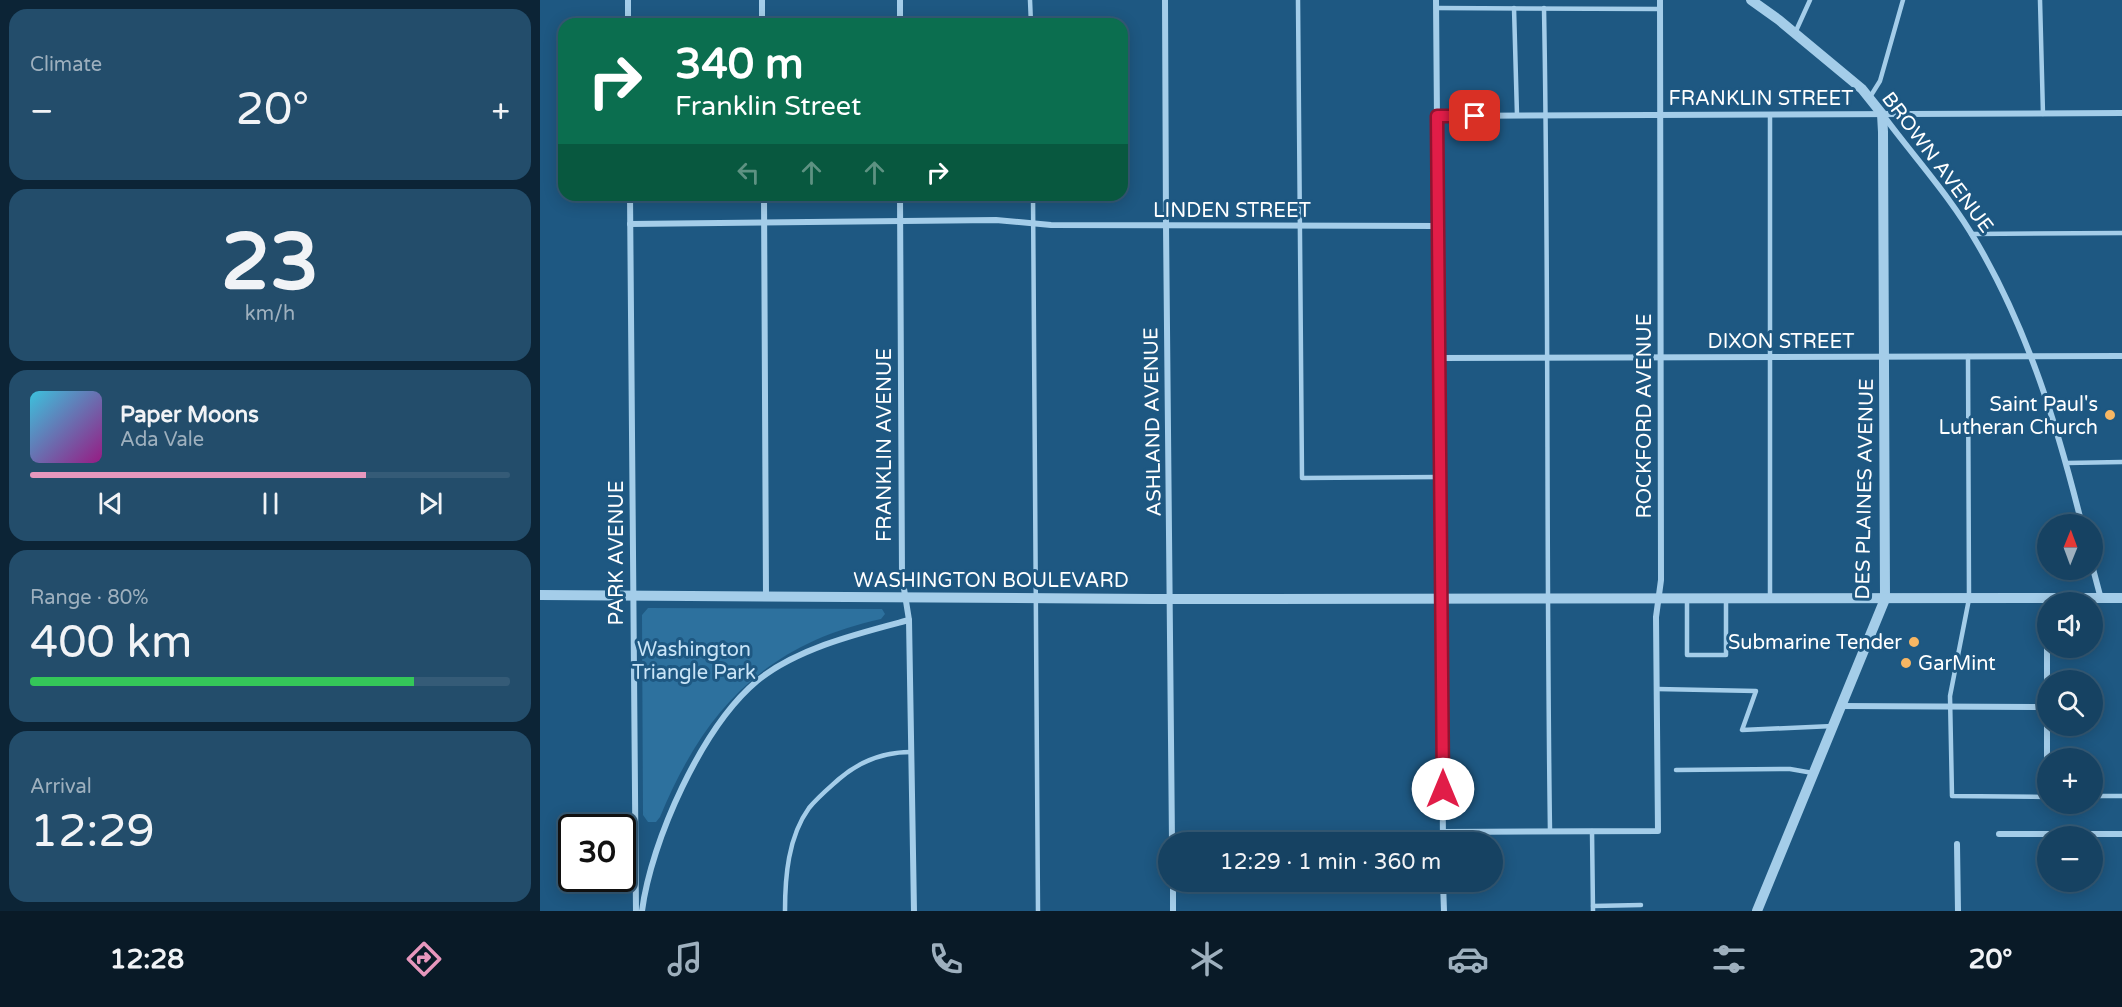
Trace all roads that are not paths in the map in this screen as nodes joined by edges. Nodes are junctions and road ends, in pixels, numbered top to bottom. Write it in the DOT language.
graph roads {
  1 [pos="628,0"];
  2 [pos="762,0"];
  3 [pos="900,0"];
  4 [pos="1030,0"];
  5 [pos="1165,0"];
  6 [pos="1298,0"];
  7 [pos="1436,0"];
  8 [pos="1660,0"];
  9 [pos="1751,0"];
  10 [pos="1810,0"];
  11 [pos="1903,0"];
  12 [pos="2040,0"];
  13 [pos="1436,8"];
  14 [pos="1514,8"];
  15 [pos="1544,8"];
  16 [pos="1660,9"];
  17 [pos="628,18"];
  18 [pos="762,18"];
  19 [pos="900,18"];
  20 [pos="1031,18"];
  21 [pos="1795,33"];
  22 [pos="1869,99"];
  23 [pos="1882,114"];
  24 [pos="2043,114"];
  25 [pos="2122,114"];
  26 [pos="1517,115"];
  27 [pos="1546,115"];
  28 [pos="1659,115"];
  29 [pos="1770,115"];
  30 [pos="1437,116"];
  31 [pos="630,201"];
  32 [pos="764,201"];
  33 [pos="900,201"];
  34 [pos="1033,201"];
  35 [pos="899,222"];
  36 [pos="765,223"];
  37 [pos="630,224"];
  38 [pos="1033,224"];
  39 [pos="1166,225"];
  40 [pos="1438,226"];
  41 [pos="1301,227"];
  42 [pos="2122,233"];
  43 [pos="1971,234"];
  44 [pos="1884,356"];
  45 [pos="1968,356"];
  46 [pos="2031,356"];
  47 [pos="2122,356"];
  48 [pos="1770,357"];
  49 [pos="1440,358"];
  50 [pos="1547,358"];
  51 [pos="1660,358"];
  52 [pos="2122,462"];
  53 [pos="2067,463"];
  54 [pos="1440,477"];
  55 [pos="2079,514"];
  56 [pos="540,595"];
  57 [pos="633,596"];
  58 [pos="766,597"];
  59 [pos="905,598"];
  60 [pos="1035,598"];
  61 [pos="2103,598"];
  62 [pos="1171,599"];
  63 [pos="1441,599"];
  64 [pos="1770,599"];
  65 [pos="1885,599"];
  66 [pos="1969,599"];
  67 [pos="2037,599"];
  68 [pos="2122,599"];
  69 [pos="1546,600"];
  70 [pos="1658,600"];
  71 [pos="1687,600"];
  72 [pos="1726,600"];
  73 [pos="909,620"];
  74 [pos="1657,689"];
  75 [pos="1841,706"];
  76 [pos="1950,707"];
  77 [pos="2037,707"];
  78 [pos="1833,726"];
  79 [pos="911,752"];
  80 [pos="1676,770"];
  81 [pos="1814,772"];
  82 [pos="2103,796"];
  83 [pos="2122,796"];
  84 [pos="2037,797"];
  85 [pos="1550,831"];
  86 [pos="1592,831"];
  87 [pos="1172,832"];
  88 [pos="1443,832"];
  89 [pos="1999,834"];
  90 [pos="2122,834"];
  91 [pos="1957,844"];
  92 [pos="1173,892"];
  93 [pos="1443,892"];
  94 [pos="1641,905"];
  95 [pos="1593,908"];
  96 [pos="636,911"];
  97 [pos="642,911"];
  98 [pos="785,911"];
  99 [pos="914,911"];
  100 [pos="1038,911"];
  101 [pos="1173,911"];
  102 [pos="1444,911"];
  103 [pos="1757,911"];
  104 [pos="1958,911"];
  1 -- 17 [label="street"];
  2 -- 18 [label="street"];
  3 -- 19 [label="street"];
  4 -- 20 [label="lane"];
  5 -- 39 [label="street, ASHLAND AVENUE"];
  6 -- 41 [label="lane"];
  7 -- 13 [label="street"];
  8 -- 16 [label="street, ROCKFORD AVENUE"];
  9 -- 21 [label="street, BROWN AVENUE"];
  10 -- 21 [label="lane"];
  11 -- 22 [label="lane"];
  12 -- 24 [label="lane"];
  13 -- 14 [label="lane"];
  13 -- 30 [label="street"];
  14 -- 15 [label="lane"];
  14 -- 26 [label="lane"];
  15 -- 16 [label="lane"];
  15 -- 27 [label="lane"];
  16 -- 28 [label="street, ROCKFORD AVENUE"];
  21 -- 22 [label="street, BROWN AVENUE"];
  22 -- 23 [label="street, BROWN AVENUE"];
  23 -- 24 [label="street, FRANKLIN STREET"];
  23 -- 29 [label="street, FRANKLIN STREET"];
  23 -- 43 [label="street, BROWN AVENUE"];
  23 -- 44 [label="street, DES PLAINES AVENUE"];
  24 -- 25 [label="street, FRANKLIN STREET"];
  26 -- 27 [label="street, FRANKLIN STREET"];
  26 -- 30 [label="street, FRANKLIN STREET"];
  27 -- 28 [label="street, FRANKLIN STREET"];
  27 -- 50 [label="lane"];
  28 -- 29 [label="street, FRANKLIN STREET"];
  28 -- 51 [label="street, ROCKFORD AVENUE"];
  29 -- 48 [label="lane"];
  30 -- 40 [label="street"];
  31 -- 37 [label="street, PARK AVENUE"];
  32 -- 36 [label="street"];
  33 -- 35 [label="street, FRANKLIN AVENUE"];
  34 -- 38 [label="lane"];
  35 -- 36 [label="street, LINDEN STREET"];
  35 -- 38 [label="street, LINDEN STREET"];
  35 -- 59 [label="street, FRANKLIN AVENUE"];
  36 -- 37 [label="street, LINDEN STREET"];
  36 -- 58 [label="street"];
  37 -- 57 [label="street, PARK AVENUE"];
  38 -- 39 [label="street, LINDEN STREET"];
  38 -- 60 [label="lane"];
  39 -- 41 [label="street, LINDEN STREET"];
  39 -- 62 [label="street, ASHLAND AVENUE"];
  40 -- 41 [label="street, LINDEN STREET"];
  40 -- 49 [label="street"];
  41 -- 54 [label="lane"];
  42 -- 43 [label="lane"];
  43 -- 46 [label="street, BROWN AVENUE"];
  44 -- 45 [label="street, DIXON STREET"];
  44 -- 48 [label="street, DIXON STREET"];
  44 -- 65 [label="street, DES PLAINES AVENUE"];
  45 -- 46 [label="street, DIXON STREET"];
  45 -- 66 [label="lane"];
  46 -- 47 [label="street, DIXON STREET"];
  46 -- 53 [label="street, BROWN AVENUE"];
  48 -- 51 [label="street, DIXON STREET"];
  48 -- 64 [label="lane"];
  49 -- 50 [label="street, DIXON STREET"];
  49 -- 54 [label="street"];
  50 -- 51 [label="street, DIXON STREET"];
  50 -- 69 [label="lane"];
  51 -- 70 [label="street, ROCKFORD AVENUE"];
  52 -- 53 [label="lane"];
  53 -- 55 [label="street, BROWN AVENUE"];
  54 -- 63 [label="street"];
  56 -- 57 [label="street, WASHINGTON BOULEVARD"];
  57 -- 58 [label="street, WASHINGTON BOULEVARD"];
  57 -- 96 [label="street, PARK AVENUE"];
  58 -- 59 [label="street, WASHINGTON BOULEVARD"];
  59 -- 60 [label="street, WASHINGTON BOULEVARD"];
  59 -- 73 [label="street, FRANKLIN AVENUE"];
  60 -- 62 [label="street, WASHINGTON BOULEVARD"];
  60 -- 100 [label="lane"];
  61 -- 68 [label="street, WASHINGTON BOULEVARD"];
  62 -- 63 [label="street, WASHINGTON BOULEVARD"];
  62 -- 87 [label="street, ASHLAND AVENUE"];
  63 -- 69 [label="street, WASHINGTON BOULEVARD"];
  63 -- 88 [label="street"];
  64 -- 65 [label="street, WASHINGTON BOULEVARD"];
  64 -- 72 [label="street, WASHINGTON BOULEVARD"];
  65 -- 66 [label="street, WASHINGTON BOULEVARD"];
  65 -- 75 [label="street, DES PLAINES AVENUE"];
  66 -- 67 [label="street, WASHINGTON BOULEVARD"];
  66 -- 76 [label="lane"];
  69 -- 70 [label="street, WASHINGTON BOULEVARD"];
  69 -- 85 [label="lane"];
  70 -- 71 [label="street, WASHINGTON BOULEVARD"];
  70 -- 74 [label="street, ROCKFORD AVENUE"];
  71 -- 72 [label="street, WASHINGTON BOULEVARD"];
  71 -- 72 [label="lane"];
  73 -- 79 [label="street, FRANKLIN AVENUE"];
  73 -- 97 [label="street"];
  74 -- 78 [label="lane"];
  74 -- 86 [label="street, ROCKFORD AVENUE"];
  75 -- 76 [label="street"];
  75 -- 78 [label="street, DES PLAINES AVENUE"];
  76 -- 77 [label="street"];
  76 -- 84 [label="lane"];
  78 -- 81 [label="street, DES PLAINES AVENUE"];
  79 -- 98 [label="lane"];
  79 -- 99 [label="street, FRANKLIN AVENUE"];
  80 -- 81 [label="lane"];
  81 -- 103 [label="street, DES PLAINES AVENUE"];
  82 -- 83 [label="lane"];
  85 -- 86 [label="street"];
  85 -- 88 [label="street"];
  86 -- 95 [label="lane"];
  89 -- 90 [label="street"];
  91 -- 104 [label="street"];
  92 -- 101 [label="street"];
  93 -- 102 [label="street"];
  94 -- 95 [label="lane"];
}
